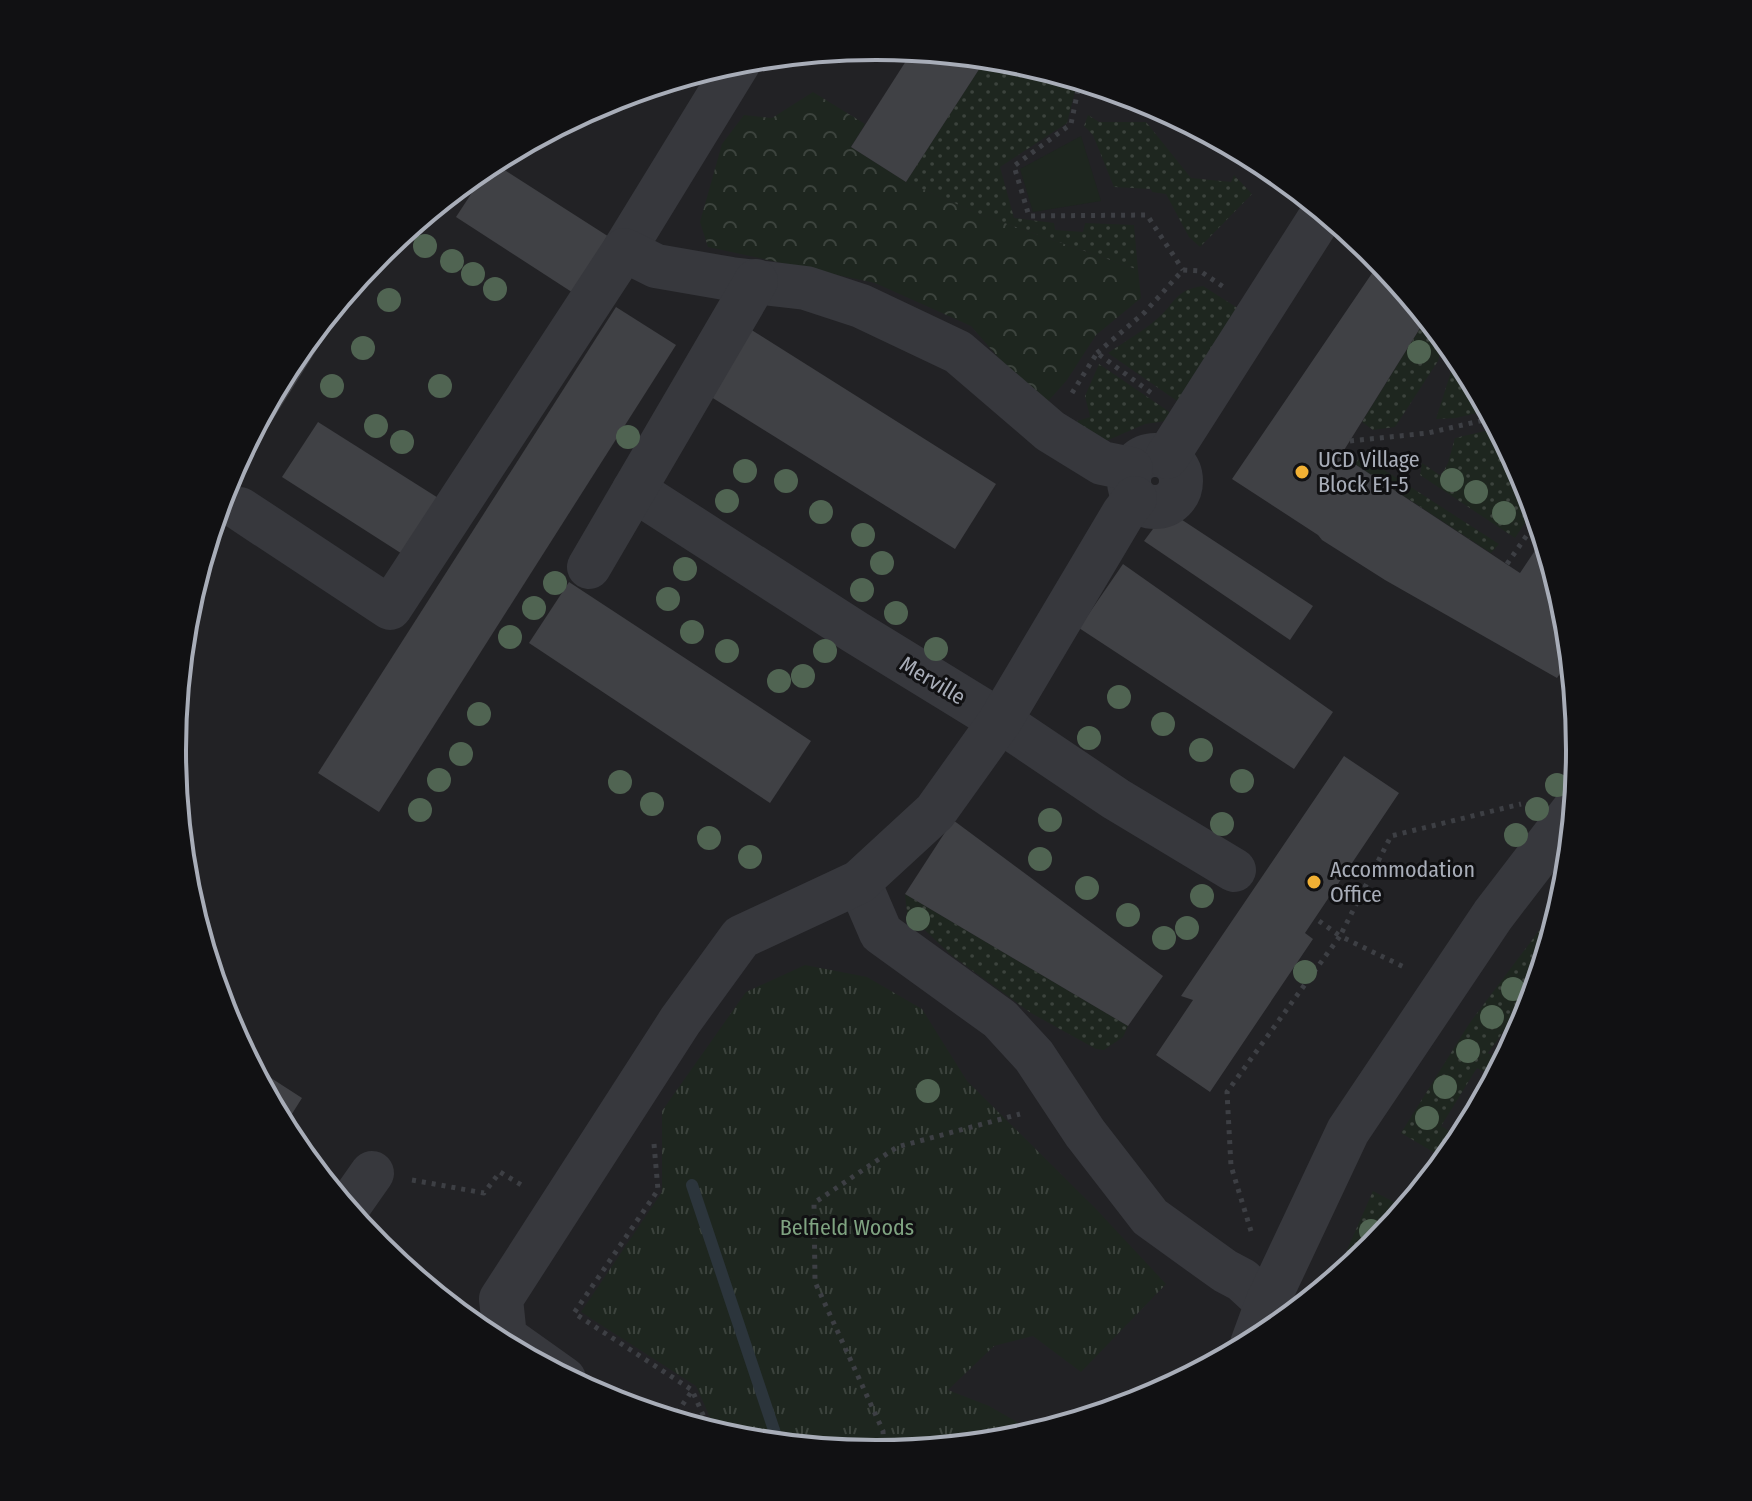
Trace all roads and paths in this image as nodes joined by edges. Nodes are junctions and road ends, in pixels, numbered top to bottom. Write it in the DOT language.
graph roads {
  1 [pos="731,76"];
  2 [pos="1078,91"];
  3 [pos="1318,220"];
  4 [pos="624,250"];
  5 [pos="1183,270"];
  6 [pos="756,281"];
  7 [pos="1260,310"];
  8 [pos="1097,353"];
  9 [pos="1482,421"];
  10 [pos="1050,431"];
  11 [pos="1350,441"];
  12 [pos="1156,461"];
  13 [pos="634,490"];
  14 [pos="240,509"];
  15 [pos="1530,530"];
  16 [pos="1507,564"];
  17 [pos="589,567"];
  18 [pos="1000,721"];
  19 [pos="1555,813"];
  20 [pos="1234,870"];
  21 [pos="859,882"];
  22 [pos="1319,921"];
  23 [pos="1340,936"];
  24 [pos="1406,968"];
  25 [pos="1063,1099"];
  26 [pos="652,1130"];
  27 [pos="372,1173"];
  28 [pos="353,1201"];
  29 [pos="1251,1232"];
  30 [pos="1267,1303"];
  31 [pos="1259,1326"];
  32 [pos="505,1332"];
  33 [pos="692,1390"];
  34 [pos="678,1411"];
  35 [pos="705,1419"];
  36 [pos="883,1441"];
  1 -- 4 [label="street"];
  2 -- 5 [label="path"];
  3 -- 7 [label="street"];
  4 -- 6 [label="street"];
  4 -- 14 [label="street"];
  5 -- 7 [label="path"];
  5 -- 8 [label="path"];
  6 -- 10 [label="street"];
  6 -- 13 [label="street"];
  7 -- 12 [label="street"];
  8 -- 10 [label="path"];
  8 -- 12 [label="path"];
  9 -- 11 [label="path"];
  10 -- 12 [label="street"];
  12 -- 18 [label="street"];
  13 -- 17 [label="street"];
  13 -- 18 [label="street, Merville"];
  15 -- 16 [label="path"];
  18 -- 20 [label="street, Merville"];
  18 -- 21 [label="street"];
  19 -- 23 [label="path"];
  19 -- 30 [label="street"];
  21 -- 25 [label="street"];
  21 -- 32 [label="street"];
  22 -- 23 [label="path"];
  23 -- 24 [label="path"];
  23 -- 29 [label="path"];
  25 -- 30 [label="street"];
  25 -- 36 [label="path"];
  26 -- 33 [label="path"];
  27 -- 28 [label="street"];
  30 -- 31 [label="street"];
  33 -- 34 [label="path"];
  33 -- 35 [label="path"];
}
